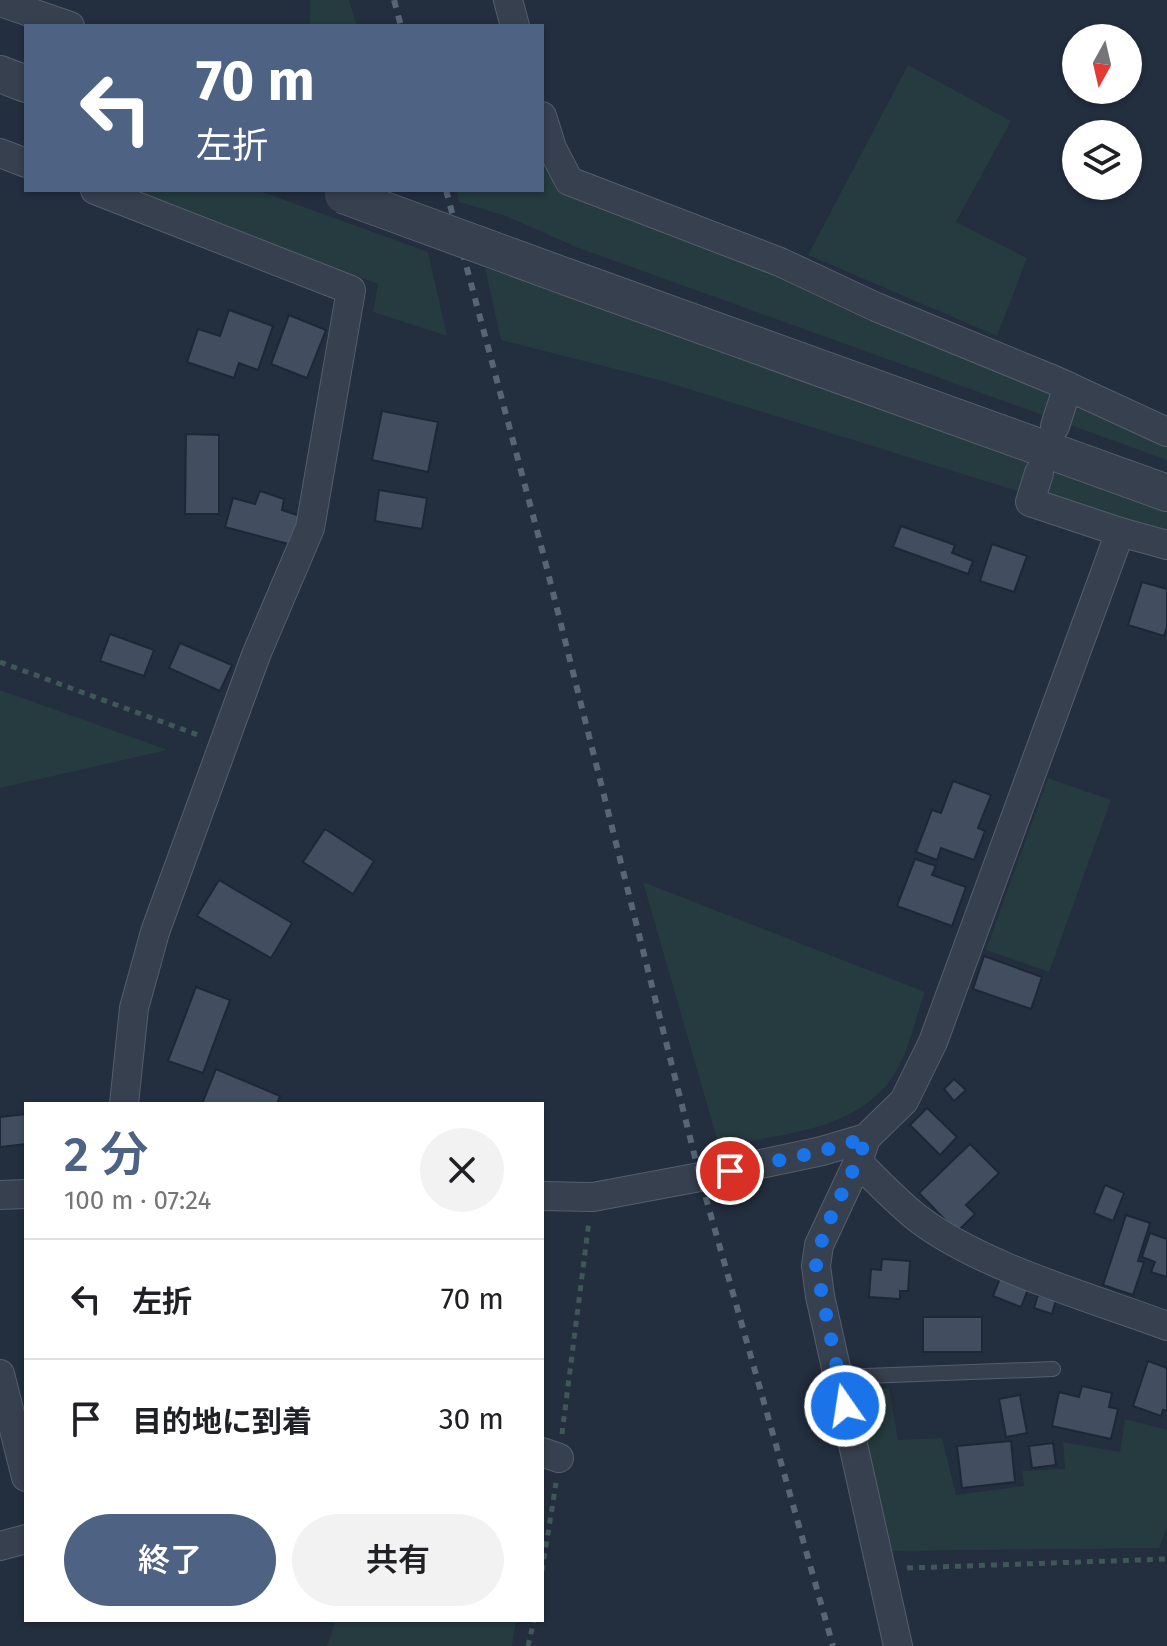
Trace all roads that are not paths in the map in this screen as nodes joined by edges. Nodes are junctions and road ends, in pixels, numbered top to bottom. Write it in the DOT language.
graph roads {
  1 [pos="508,0"];
  2 [pos="0,2"];
  3 [pos="64,24"];
  4 [pos="514,24"];
  5 [pos="0,74"];
  6 [pos="24,83"];
  7 [pos="544,122"];
  8 [pos="0,153"];
  9 [pos="24,162"];
  10 [pos="100,192"];
  11 [pos="336,192"];
  12 [pos="1068,386"];
  13 [pos="1055,426"];
  14 [pos="1167,432"];
  15 [pos="1039,473"];
  16 [pos="1167,493"];
  17 [pos="1120,532"];
  18 [pos="1167,545"];
  19 [pos="124,1102"];
  20 [pos="862,1150"];
  21 [pos="24,1194"];
  22 [pos="0,1195"];
  23 [pos="544,1196"];
  24 [pos="1167,1326"];
  25 [pos="1053,1369"];
  26 [pos="0,1374"];
  27 [pos="839,1377"];
  28 [pos="24,1469"];
  29 [pos="24,1540"];
  30 [pos="0,1546"];
  31 [pos="898,1646"];
  1 -- 4 [label="street"];
  2 -- 3 [label="street"];
  5 -- 6 [label="street"];
  7 -- 12 [label="street"];
  8 -- 9 [label="street"];
  10 -- 19 [label="street"];
  11 -- 16 [label="street, bridge"];
  12 -- 13 [label="street"];
  12 -- 14 [label="street"];
  15 -- 17 [label="street"];
  17 -- 18 [label="street"];
  17 -- 20 [label="street"];
  20 -- 23 [label="street"];
  20 -- 24 [label="street"];
  20 -- 27 [label="street"];
  21 -- 22 [label="street"];
  25 -- 27 [label="lane"];
  26 -- 28 [label="street"];
  27 -- 31 [label="street"];
  29 -- 30 [label="street"];
}
